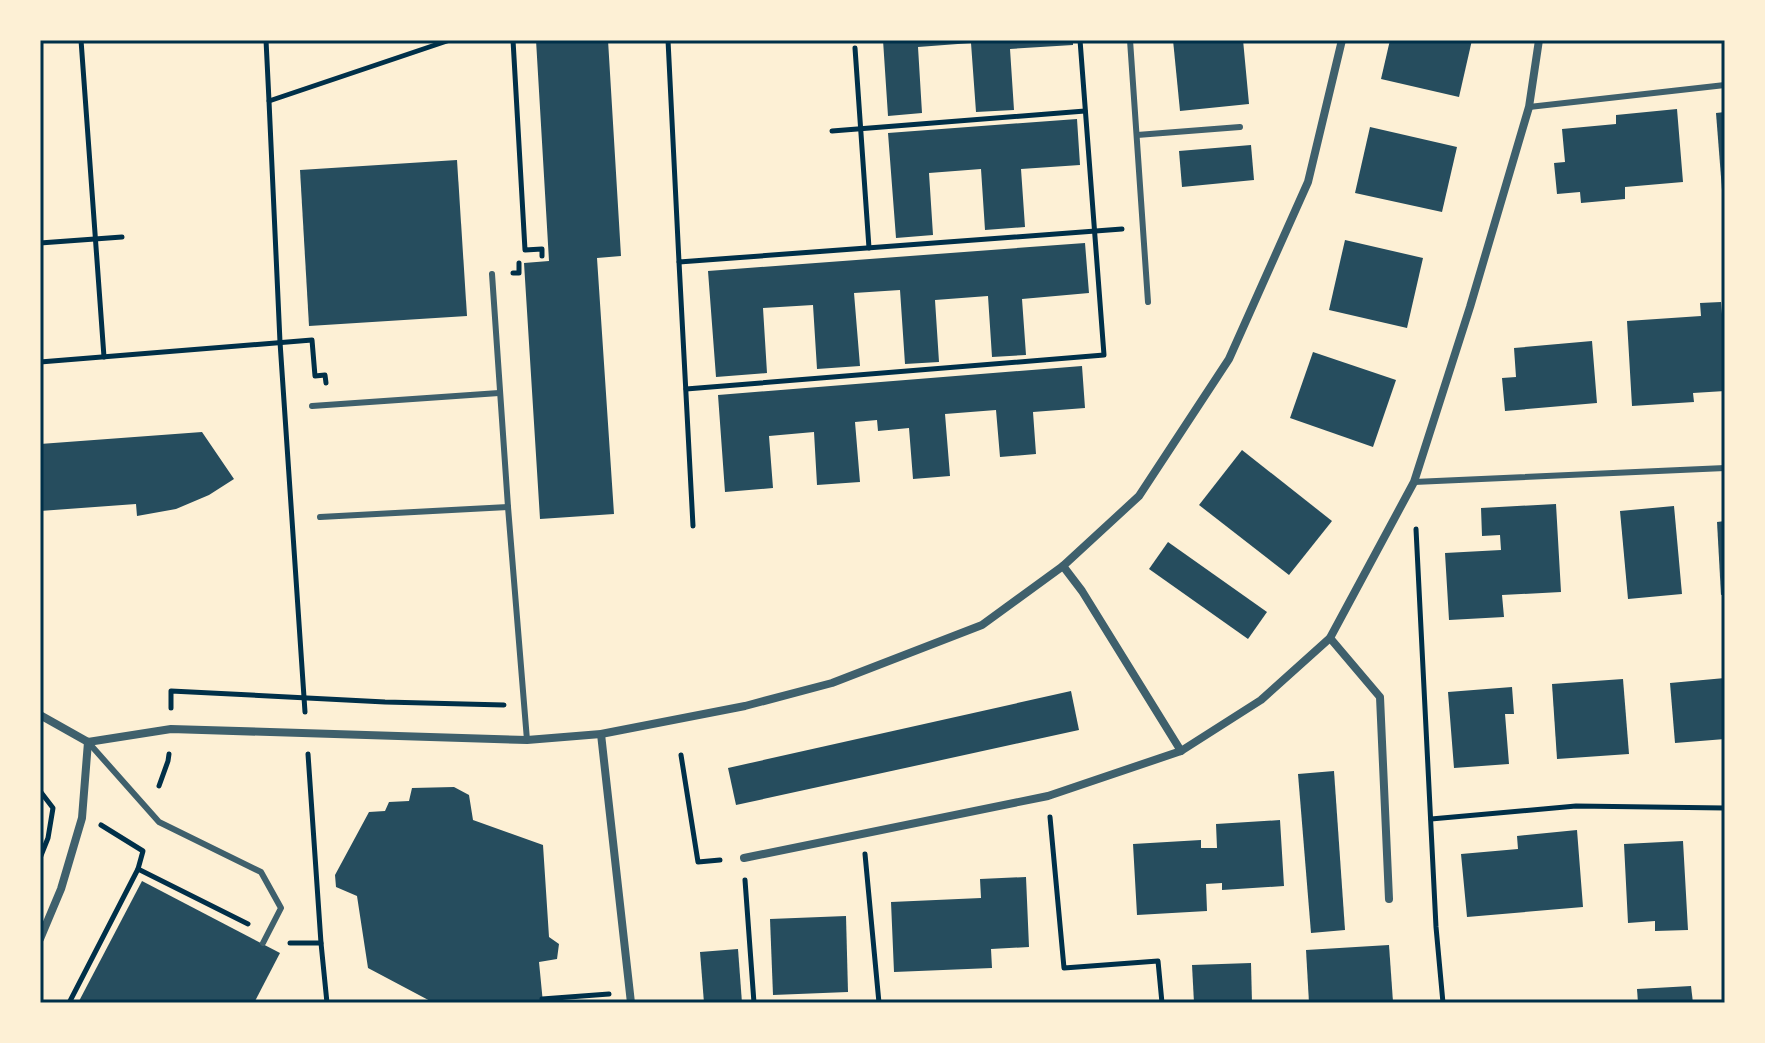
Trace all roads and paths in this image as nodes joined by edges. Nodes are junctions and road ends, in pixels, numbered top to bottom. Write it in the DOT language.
graph roads {
  1 [pos="81,40"];
  2 [pos="266,40"];
  3 [pos="450,40"];
  4 [pos="513,40"];
  5 [pos="668,40"];
  6 [pos="1080,40"];
  7 [pos="1130,40"];
  8 [pos="1342,40"];
  9 [pos="1539,40"];
  10 [pos="855,48"];
  11 [pos="1725,85"];
  12 [pos="269,101"];
  13 [pos="1529,107"];
  14 [pos="1085,111"];
  15 [pos="1240,127"];
  16 [pos="861,128"];
  17 [pos="832,131"];
  18 [pos="1137,135"];
  19 [pos="1143,227"];
  20 [pos="1094,232"];
  21 [pos="122,237"];
  22 [pos="95,239"];
  23 [pos="40,243"];
  24 [pos="869,248"];
  25 [pos="542,256"];
  26 [pos="679,262"];
  27 [pos="492,274"];
  28 [pos="1148,302"];
  29 [pos="280,342"];
  30 [pos="104,357"];
  31 [pos="40,362"];
  32 [pos="325,375"];
  33 [pos="686,389"];
  34 [pos="499,393"];
  35 [pos="312,406"];
  36 [pos="1725,468"];
  37 [pos="1414,482"];
  38 [pos="508,507"];
  39 [pos="320,517"];
  40 [pos="693,526"];
  41 [pos="1416,528"];
  42 [pos="1063,566"];
  43 [pos="1330,638"];
  44 [pos="40,715"];
  45 [pos="305,717"];
  46 [pos="601,734"];
  47 [pos="527,740"];
  48 [pos="88,742"];
  49 [pos="307,749"];
  50 [pos="1181,751"];
  51 [pos="681,755"];
  52 [pos="40,791"];
  53 [pos="1048,796"];
  54 [pos="53,808"];
  55 [pos="1725,808"];
  56 [pos="82,818"];
  57 [pos="1431,819"];
  58 [pos="863,834"];
  59 [pos="40,858"];
  60 [pos="744,858"];
  61 [pos="138,869"];
  62 [pos="1389,899"];
  63 [pos="268,934"];
  64 [pos="40,939"];
  65 [pos="263,943"];
  66 [pos="321,943"];
  67 [pos="630,991"];
  68 [pos="542,999"];
  69 [pos="69,1003"];
  70 [pos="327,1003"];
  71 [pos="631,1003"];
  72 [pos="754,1003"];
  73 [pos="879,1003"];
  74 [pos="1162,1003"];
  75 [pos="1443,1003"];
  1 -- 22 [label="path"];
  2 -- 12 [label="path"];
  3 -- 12 [label="path"];
  4 -- 25 [label="path"];
  5 -- 26 [label="path"];
  6 -- 14 [label="path"];
  7 -- 18 [label="lane"];
  8 -- 42 [label="street"];
  9 -- 13 [label="street"];
  10 -- 16 [label="path"];
  11 -- 13 [label="lane"];
  12 -- 29 [label="path"];
  13 -- 37 [label="street"];
  14 -- 16 [label="path"];
  14 -- 20 [label="path"];
  15 -- 18 [label="lane"];
  16 -- 17 [label="path"];
  16 -- 24 [label="path"];
  18 -- 19 [label="lane"];
  19 -- 20 [label="path"];
  19 -- 28 [label="lane"];
  20 -- 24 [label="path"];
  20 -- 33 [label="path"];
  21 -- 22 [label="path"];
  22 -- 23 [label="path"];
  22 -- 30 [label="path"];
  24 -- 26 [label="path"];
  26 -- 33 [label="path"];
  27 -- 34 [label="lane"];
  29 -- 30 [label="path"];
  29 -- 32 [label="path"];
  29 -- 45 [label="path"];
  30 -- 31 [label="path"];
  33 -- 40 [label="path"];
  34 -- 35 [label="lane"];
  34 -- 38 [label="lane"];
  36 -- 37 [label="lane"];
  37 -- 43 [label="street"];
  38 -- 39 [label="lane"];
  38 -- 47 [label="lane"];
  41 -- 57 [label="path"];
  42 -- 46 [label="street"];
  42 -- 50 [label="street"];
  43 -- 50 [label="street"];
  43 -- 62 [label="street"];
  44 -- 48 [label="street"];
  46 -- 47 [label="street"];
  46 -- 67 [label="street"];
  47 -- 48 [label="street"];
  48 -- 56 [label="street"];
  48 -- 63 [label="lane"];
  49 -- 66 [label="path"];
  50 -- 53 [label="street"];
  51 -- 60 [label="path"];
  52 -- 54 [label="path"];
  53 -- 58 [label="street"];
  53 -- 74 [label="path"];
  54 -- 56 [label="path"];
  54 -- 59 [label="path"];
  55 -- 57 [label="path"];
  56 -- 61 [label="path"];
  56 -- 64 [label="street"];
  57 -- 75 [label="path"];
  58 -- 60 [label="street"];
  58 -- 73 [label="path"];
  60 -- 72 [label="path"];
  61 -- 63 [label="path"];
  61 -- 69 [label="path"];
  63 -- 65 [label="lane"];
  63 -- 66 [label="path"];
  66 -- 70 [label="path"];
  67 -- 68 [label="path"];
  67 -- 71 [label="street"];
}
